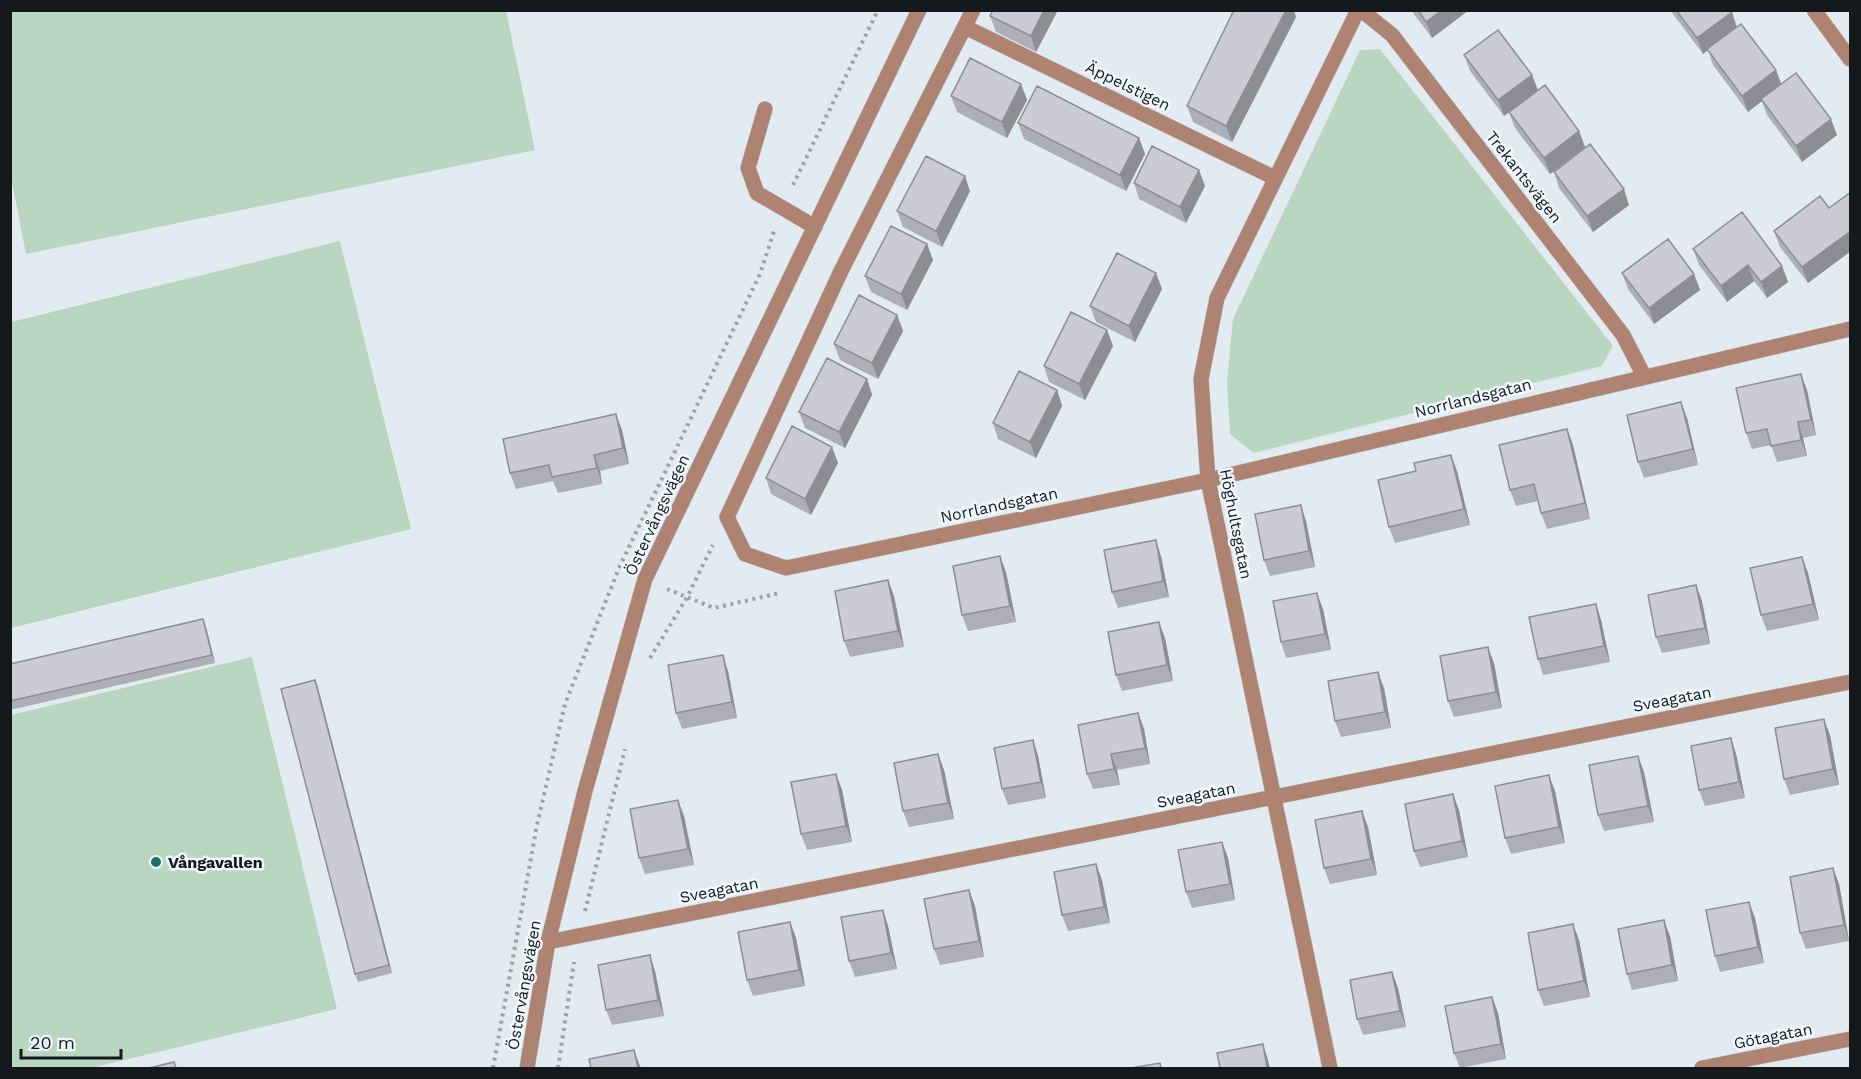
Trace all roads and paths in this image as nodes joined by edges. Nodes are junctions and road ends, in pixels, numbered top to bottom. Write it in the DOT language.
graph roads {
  1 [pos="919,10"];
  2 [pos="973,10"];
  3 [pos="1360,10"];
  4 [pos="1814,10"];
  5 [pos="965,27"];
  6 [pos="1851,59"];
  7 [pos="765,109"];
  8 [pos="1275,178"];
  9 [pos="815,227"];
  10 [pos="1851,329"];
  11 [pos="1644,376"];
  12 [pos="1208,480"];
  13 [pos="727,517"];
  14 [pos="619,568"];
  15 [pos="645,579"];
  16 [pos="785,592"];
  17 [pos="686,599"];
  18 [pos="647,664"];
  19 [pos="1851,682"];
  20 [pos="627,743"];
  21 [pos="1274,797"];
  22 [pos="578,937"];
  23 [pos="548,942"];
  24 [pos="1851,1039"];
  25 [pos="527,1068"];
  26 [pos="558,1068"];
  27 [pos="1330,1068"];
  28 [pos="1702,1068"];
  1 -- 9 [label="street, Östervångsvägen"];
  2 -- 5 [label="street"];
  3 -- 8 [label="street, Höghultsgatan"];
  3 -- 11 [label="street, Trekantsvägen"];
  4 -- 6 [label="street"];
  5 -- 8 [label="street, Äppelstigen"];
  5 -- 13 [label="street"];
  7 -- 9 [label="street"];
  8 -- 12 [label="street, Höghultsgatan"];
  9 -- 15 [label="street, Östervångsvägen"];
  10 -- 11 [label="street, Norrlandsgatan"];
  11 -- 12 [label="street, Norrlandsgatan"];
  12 -- 13 [label="street, Norrlandsgatan"];
  12 -- 21 [label="street, Höghultsgatan"];
  13 -- 17 [label="path"];
  14 -- 15 [label="path"];
  15 -- 17 [label="path"];
  15 -- 23 [label="street, Östervångsvägen"];
  16 -- 17 [label="path"];
  17 -- 18 [label="path"];
  19 -- 21 [label="street, Sveagatan"];
  20 -- 22 [label="path"];
  21 -- 22 [label="street, Sveagatan"];
  21 -- 27 [label="street, Höghultsgatan"];
  22 -- 23 [label="street, Sveagatan"];
  22 -- 26 [label="path"];
  23 -- 25 [label="street, Östervångsvägen"];
  24 -- 28 [label="street, Götagatan"];
}
